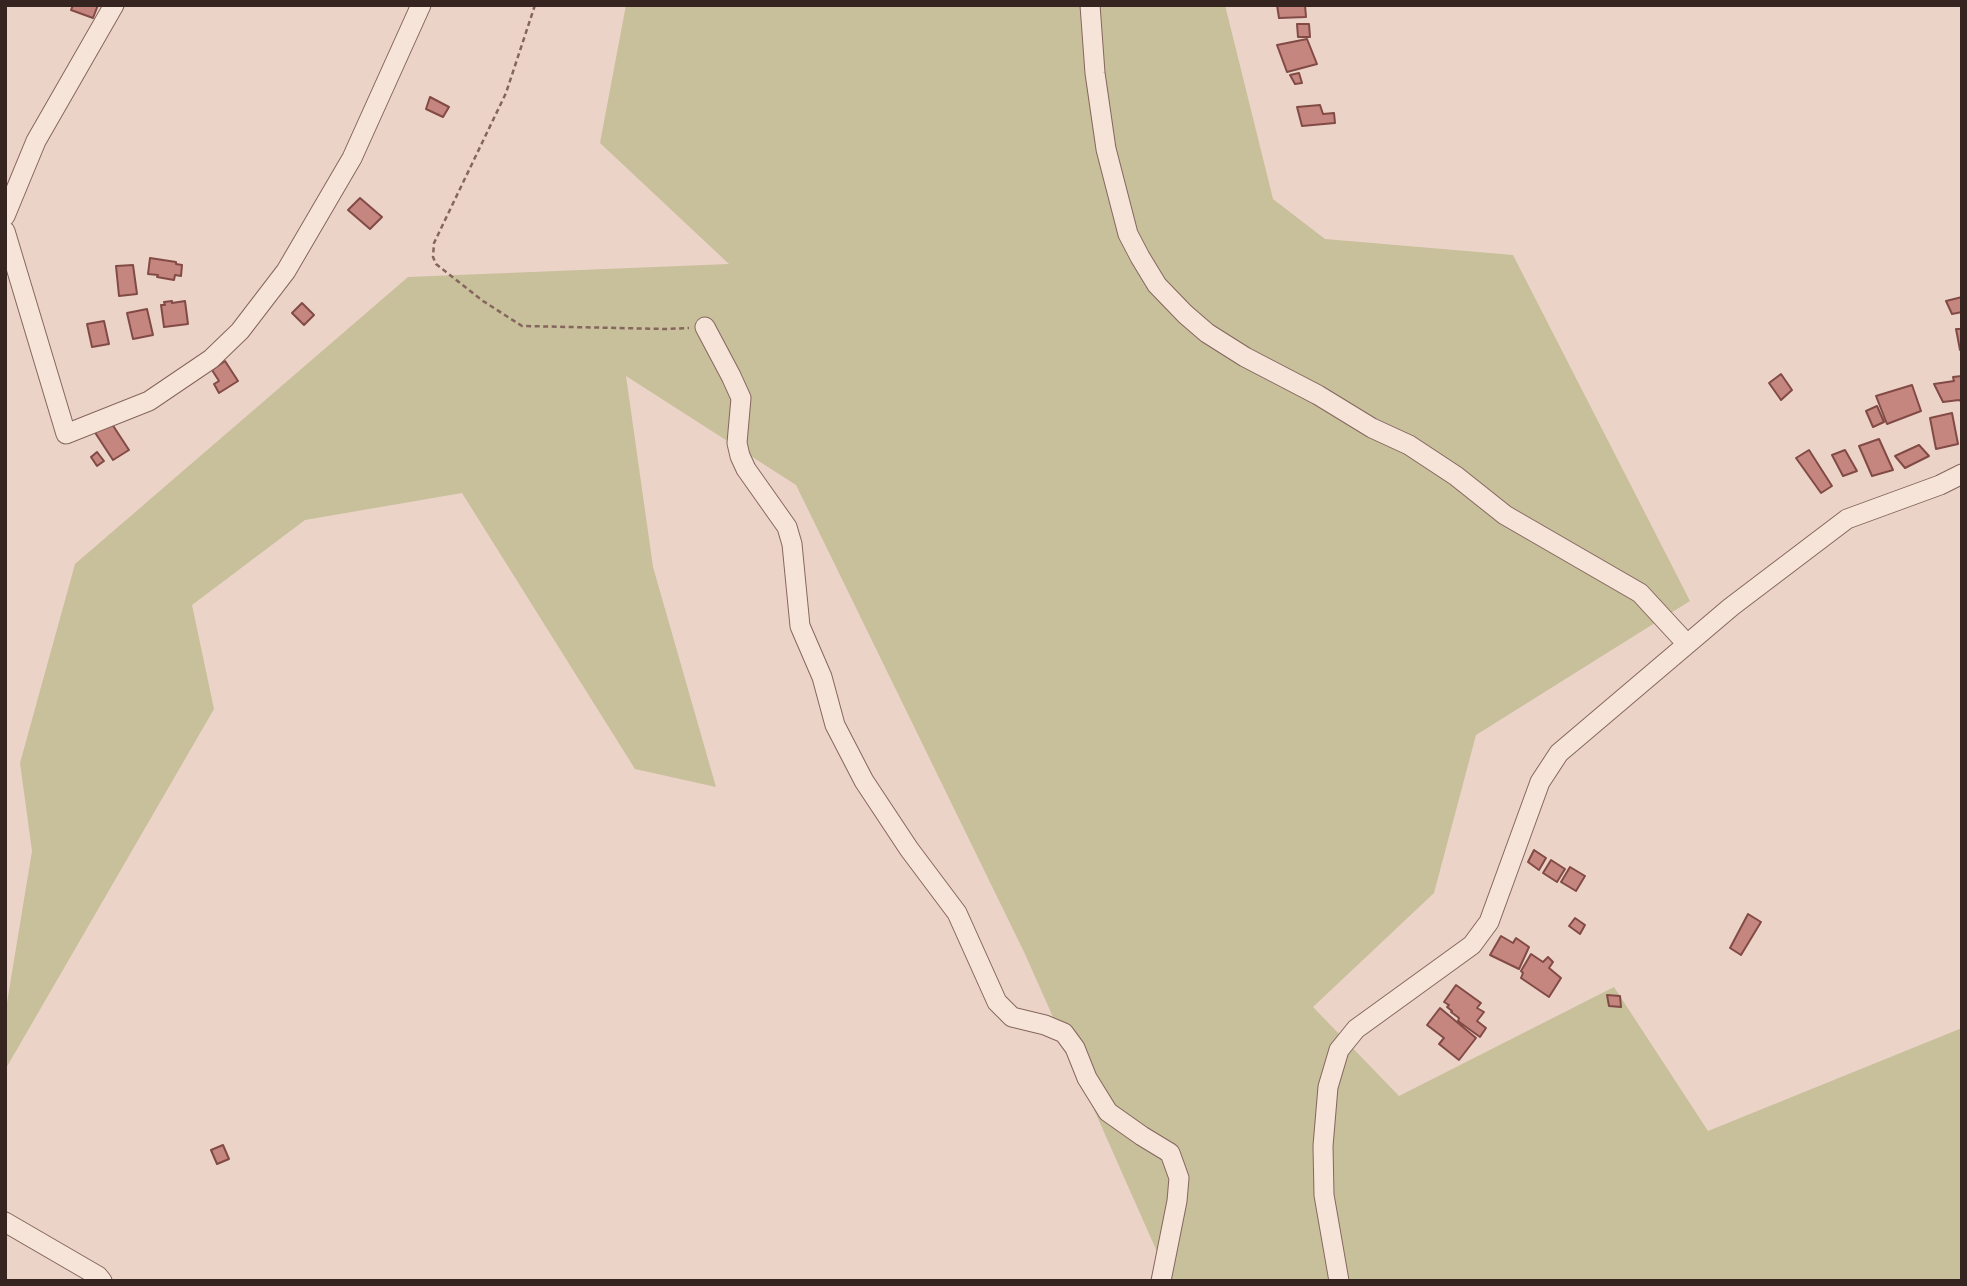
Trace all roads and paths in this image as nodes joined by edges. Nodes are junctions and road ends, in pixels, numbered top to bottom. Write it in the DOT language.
graph roads {
  1 [pos="114,5"];
  2 [pos="421,5"];
  3 [pos="535,5"];
  4 [pos="1090,5"];
  5 [pos="5,216"];
  6 [pos="5,231"];
  7 [pos="705,327"];
  8 [pos="1962,474"];
  9 [pos="1687,644"];
  10 [pos="5,1222"];
  11 [pos="102,1281"];
  12 [pos="1161,1281"];
  13 [pos="1339,1281"];
  1 -- 5 [label="street"];
  2 -- 6 [label="street"];
  3 -- 7 [label="path"];
  4 -- 9 [label="street"];
  7 -- 12 [label="street"];
  8 -- 9 [label="street"];
  9 -- 13 [label="street"];
  10 -- 11 [label="street"];
}
